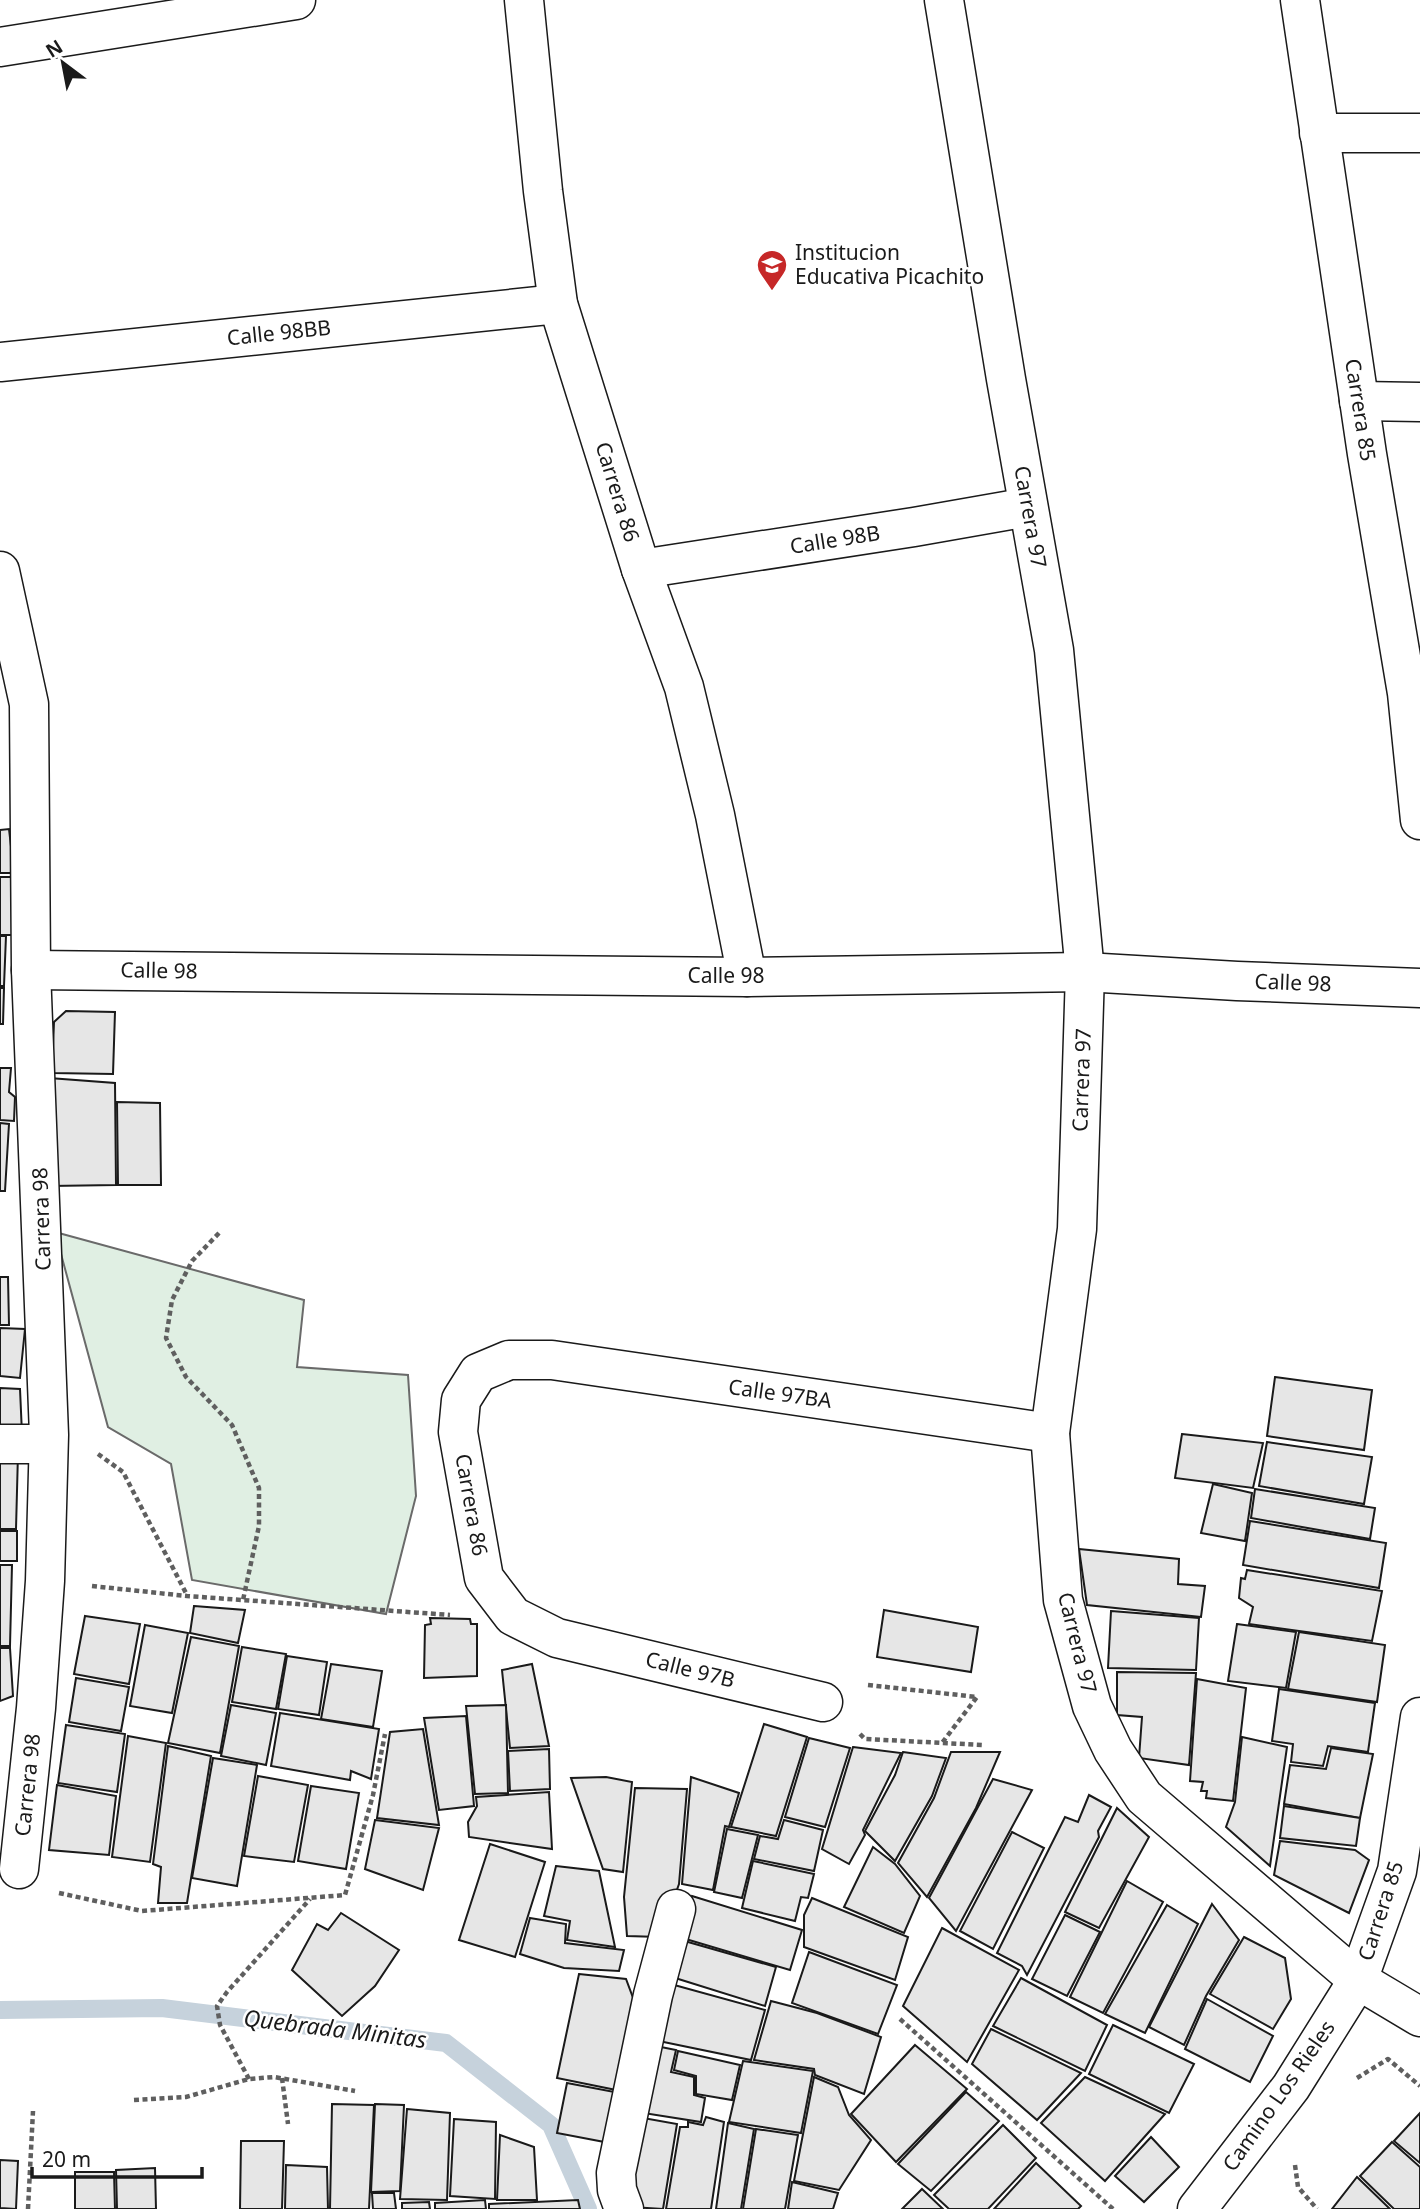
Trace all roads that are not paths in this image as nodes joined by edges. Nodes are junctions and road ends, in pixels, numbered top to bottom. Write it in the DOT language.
graph roads {
  1 [pos="296,0"];
  2 [pos="524,0"];
  3 [pos="944,0"];
  4 [pos="1300,0"];
  5 [pos="0,47"];
  6 [pos="1319,133"];
  7 [pos="1420,133"];
  8 [pos="558,304"];
  9 [pos="0,362"];
  10 [pos="1359,401"];
  11 [pos="1420,402"];
  12 [pos="1028,507"];
  13 [pos="641,569"];
  14 [pos="0,570"];
  15 [pos="1413,693"];
  16 [pos="1420,820"];
  17 [pos="31,970"];
  18 [pos="1085,972"];
  19 [pos="747,977"];
  20 [pos="1420,988"];
  21 [pos="509,1360"];
  22 [pos="1050,1433"];
  23 [pos="49,1440"];
  24 [pos="0,1444"];
  25 [pos="557,1638"];
  26 [pos="824,1702"];
  27 [pos="1420,1717"];
  28 [pos="19,1869"];
  29 [pos="676,1909"];
  30 [pos="1358,1980"];
  31 [pos="1420,2017"];
  32 [pos="624,2209"];
  33 [pos="1197,2209"];
  1 -- 5 [label="street"];
  2 -- 8 [label="street, Carrera 86"];
  3 -- 12 [label="street, Carrera 97"];
  4 -- 6 [label="street, Carrera 85"];
  6 -- 7 [label="street"];
  6 -- 10 [label="street, Carrera 85"];
  8 -- 9 [label="street, Calle 98BB"];
  8 -- 13 [label="street, Carrera 86"];
  10 -- 11 [label="street"];
  10 -- 15 [label="street, Carrera 85"];
  12 -- 13 [label="street, Calle 98B"];
  12 -- 18 [label="street, Carrera 97"];
  13 -- 19 [label="street, Carrera 86"];
  14 -- 17 [label="street, Carrera 98"];
  15 -- 16 [label="street, Carrera 85"];
  17 -- 19 [label="street, Calle 98"];
  17 -- 23 [label="street, Carrera 98"];
  18 -- 19 [label="street, Calle 98"];
  18 -- 20 [label="street, Calle 98"];
  18 -- 22 [label="street, Carrera 97"];
  21 -- 22 [label="street, Calle 97BA"];
  21 -- 25 [label="street, Carrera 86"];
  22 -- 30 [label="street, Carrera 97"];
  23 -- 24 [label="street"];
  23 -- 28 [label="street, Carrera 98"];
  25 -- 26 [label="street, Calle 97B"];
  27 -- 30 [label="street, Carrera 85"];
  29 -- 32 [label="street"];
  30 -- 31 [label="street, Carrera 97"];
  30 -- 33 [label="street, Camino Los Rieles"];
}
